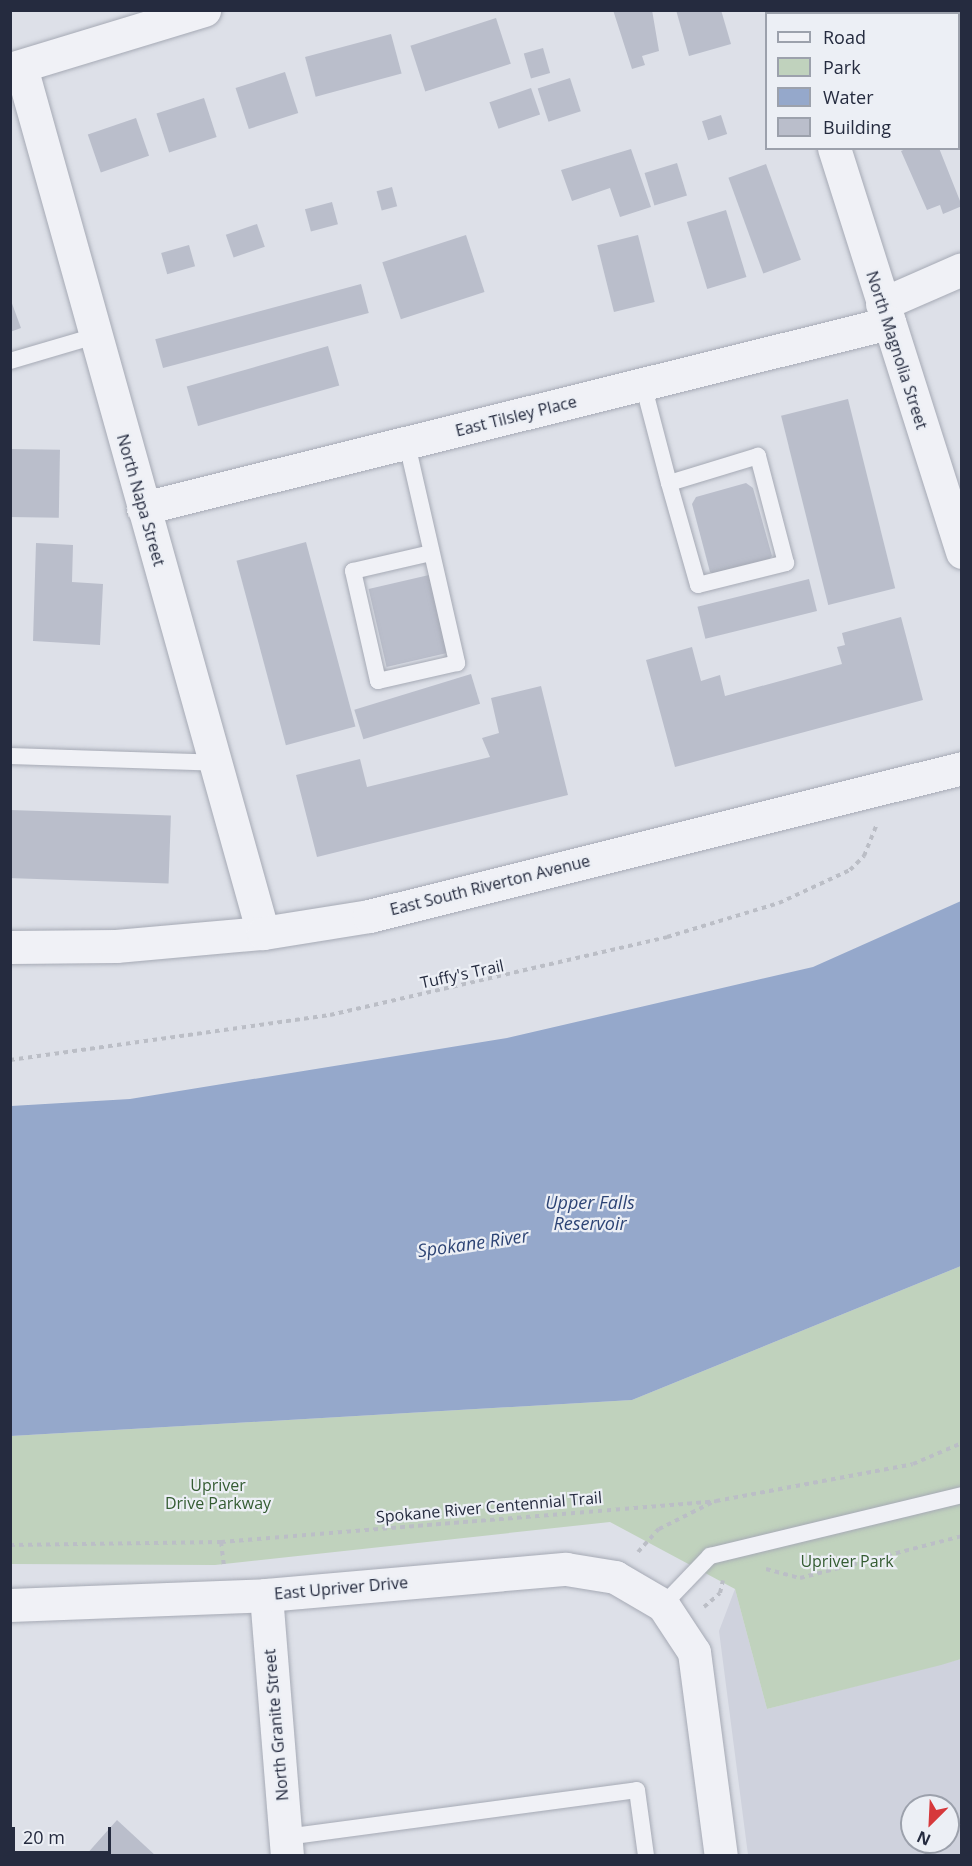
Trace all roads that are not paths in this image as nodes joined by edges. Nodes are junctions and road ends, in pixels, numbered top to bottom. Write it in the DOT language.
graph roads {
  1 [pos="204,10"];
  2 [pos="16,68"];
  3 [pos="835,150"];
  4 [pos="962,268"];
  5 [pos="885,314"];
  6 [pos="95,336"];
  7 [pos="10,360"];
  8 [pos="643,384"];
  9 [pos="406,444"];
  10 [pos="669,483"];
  11 [pos="143,508"];
  12 [pos="962,552"];
  13 [pos="431,553"];
  14 [pos="10,756"];
  15 [pos="217,763"];
  16 [pos="962,768"];
  17 [pos="263,933"];
  18 [pos="10,947"];
  19 [pos="962,1495"];
  20 [pos="266,1594"];
  21 [pos="10,1605"];
  22 [pos="670,1617"];
  23 [pos="286,1846"];
  24 [pos="646,1856"];
  25 [pos="721,1856"];
  1 -- 2 [label="street"];
  2 -- 6 [label="street, North Napa Street"];
  3 -- 5 [label="street, North Magnolia Street"];
  4 -- 5 [label="street, East Tilsley Place"];
  5 -- 8 [label="street, East Tilsley Place"];
  5 -- 12 [label="street, North Magnolia Street"];
  6 -- 7 [label="lane"];
  6 -- 11 [label="street, North Napa Street"];
  8 -- 9 [label="street, East Tilsley Place"];
  8 -- 10 [label="lane"];
  9 -- 11 [label="street, East Tilsley Place"];
  9 -- 13 [label="lane"];
  10 -- 10 [label="lane"];
  11 -- 15 [label="street, North Napa Street"];
  13 -- 13 [label="lane"];
  14 -- 15 [label="lane"];
  15 -- 17 [label="street, North Napa Street"];
  16 -- 17 [label="street, East South Riverton Avenue"];
  17 -- 18 [label="street, East South Riverton Avenue"];
  19 -- 22 [label="lane"];
  20 -- 21 [label="street, East Upriver Drive"];
  20 -- 22 [label="street, East Upriver Drive"];
  20 -- 23 [label="street, North Granite Street"];
  22 -- 25 [label="street"];
  23 -- 24 [label="lane"];
}
